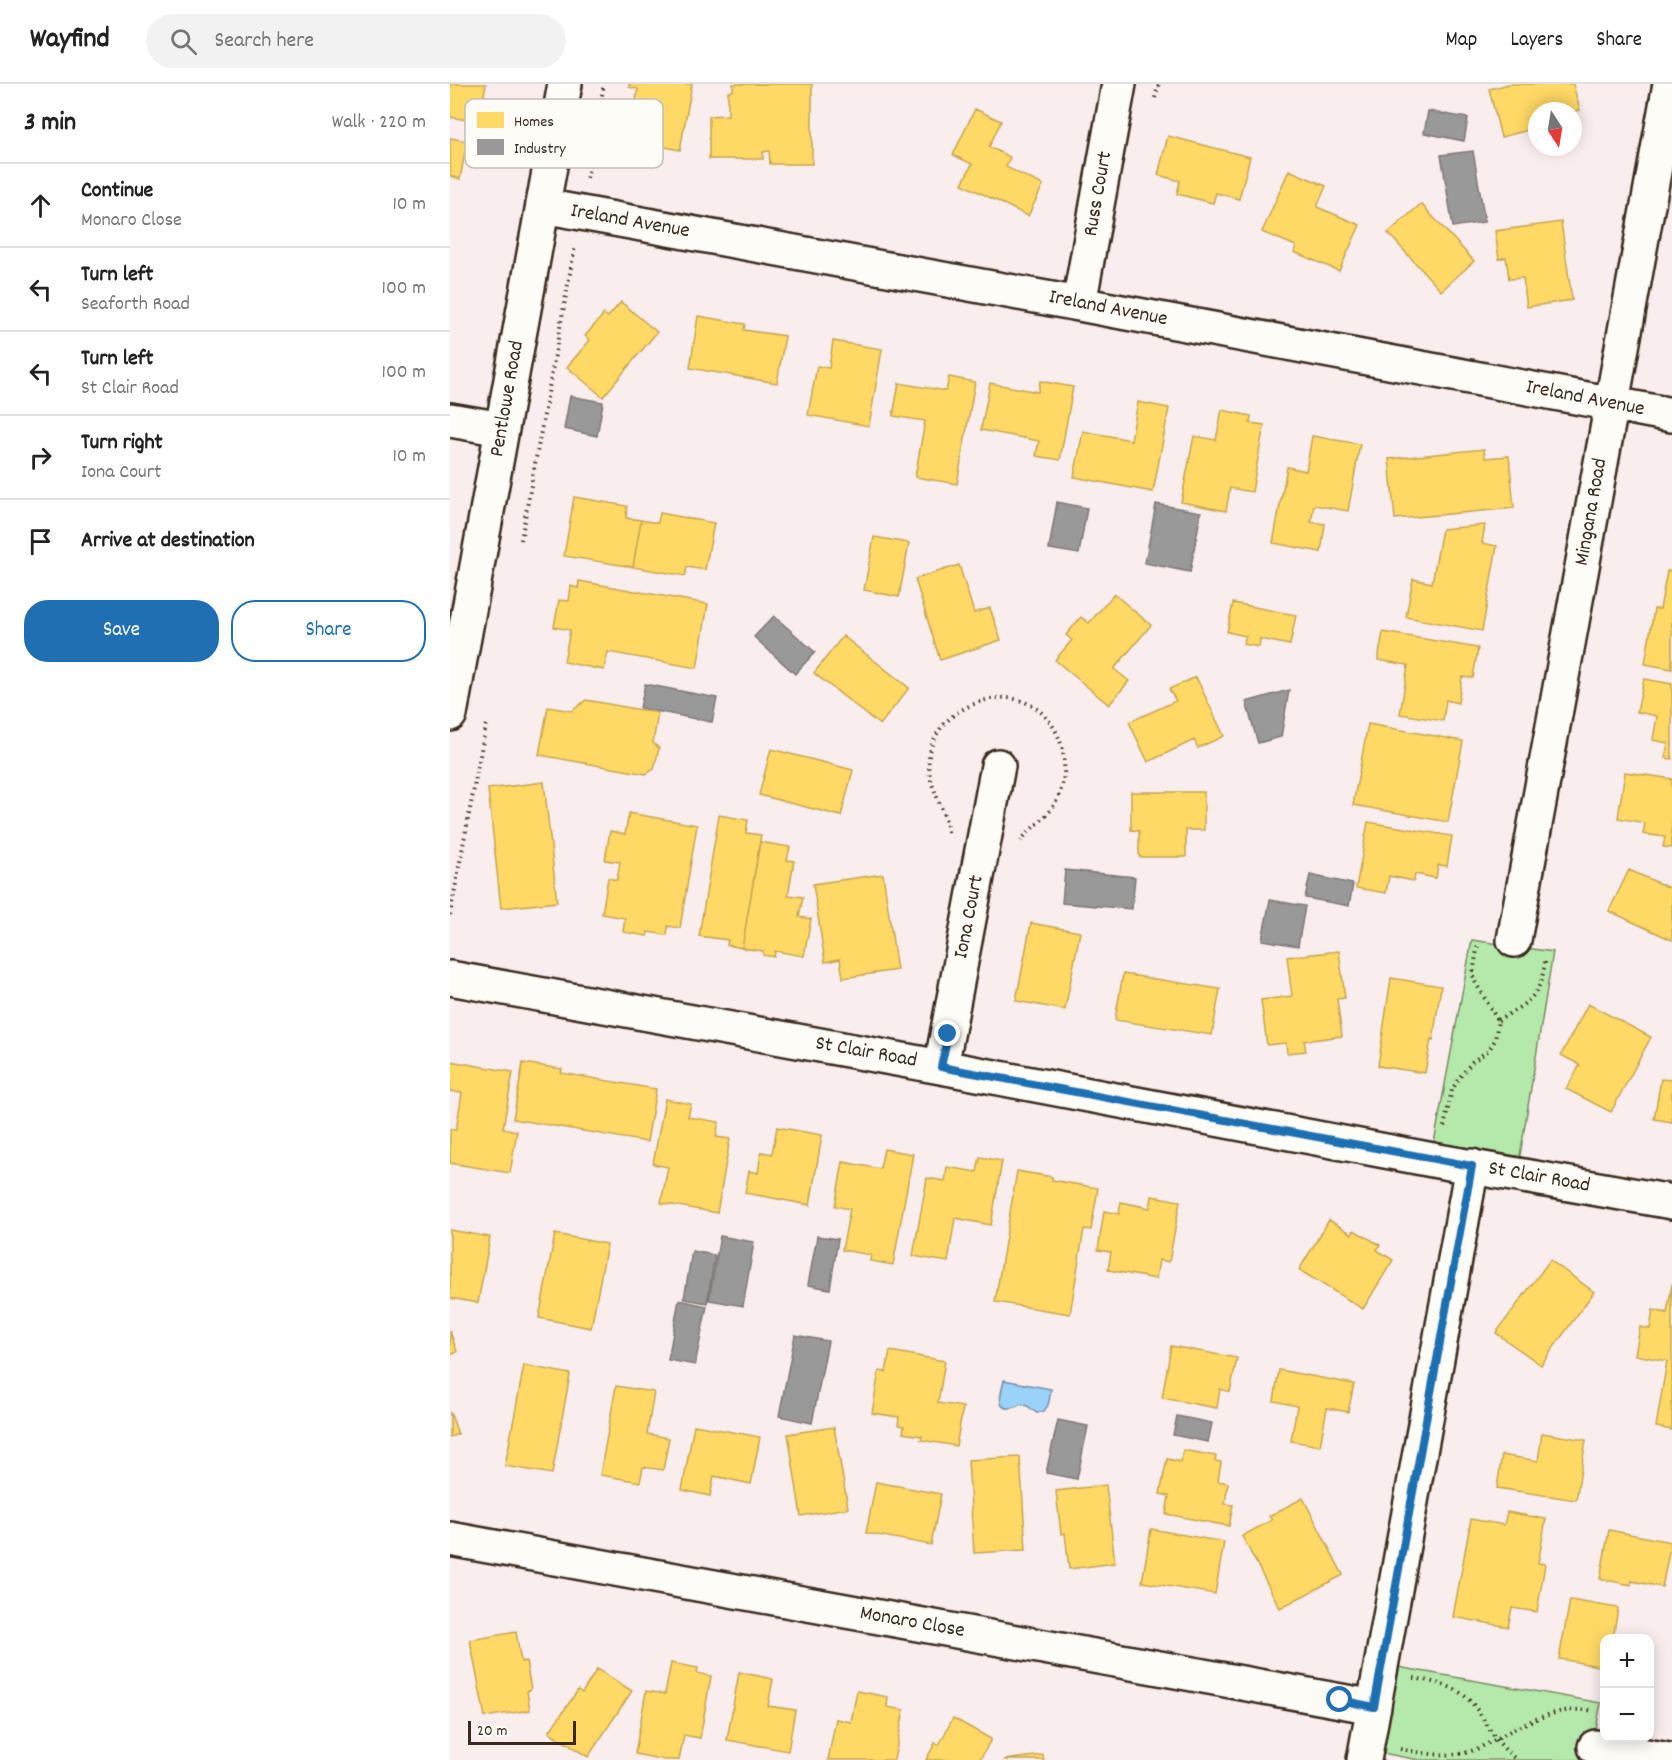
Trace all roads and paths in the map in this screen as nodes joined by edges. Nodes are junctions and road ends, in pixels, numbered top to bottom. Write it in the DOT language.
graph roads {
  1 [pos="565,84"];
  2 [pos="604,84"];
  3 [pos="1119,84"];
  4 [pos="1670,84"];
  5 [pos="562,99"];
  6 [pos="601,99"];
  7 [pos="550,168"];
  8 [pos="589,168"];
  9 [pos="587,179"];
  10 [pos="543,206"];
  11 [pos="1079,304"];
  12 [pos="1611,404"];
  13 [pos="1672,415"];
  14 [pos="450,420"];
  15 [pos="502,429"];
  16 [pos="450,714"];
  17 [pos="998,766"];
  18 [pos="1514,940"];
  19 [pos="450,978"];
  20 [pos="941,1067"];
  21 [pos="1472,1166"];
  22 [pos="1672,1202"];
  23 [pos="450,1539"];
  24 [pos="1407,1676"];
  25 [pos="1374,1707"];
  26 [pos="1594,1711"];
  27 [pos="1496,1739"];
  28 [pos="1595,1747"];
  29 [pos="1379,1754"];
  30 [pos="1517,1760"];
  31 [pos="1669,1760"];
  1 -- 5 [label="street, Pentlowe Road"];
  2 -- 6 [label="path"];
  3 -- 11 [label="street, Russ Court"];
  4 -- 12 [label="street, Mingana Road"];
  7 -- 10 [label="street, Pentlowe Road"];
  8 -- 9 [label="path"];
  10 -- 11 [label="street, Ireland Avenue"];
  10 -- 15 [label="street, Pentlowe Road"];
  11 -- 12 [label="street, Ireland Avenue"];
  12 -- 13 [label="street, Ireland Avenue"];
  12 -- 18 [label="street, Mingana Road"];
  14 -- 15 [label="street"];
  15 -- 16 [label="street, Pentlowe Road"];
  17 -- 20 [label="street, Iona Court"];
  19 -- 20 [label="street, St Clair Road"];
  20 -- 21 [label="street, St Clair Road"];
  21 -- 22 [label="street, St Clair Road"];
  21 -- 25 [label="street"];
  23 -- 25 [label="street, Monaro Close"];
  24 -- 27 [label="path"];
  25 -- 29 [label="street"];
  26 -- 27 [label="path"];
  27 -- 29 [label="path"];
  27 -- 30 [label="path"];
  28 -- 31 [label="street"];
}
